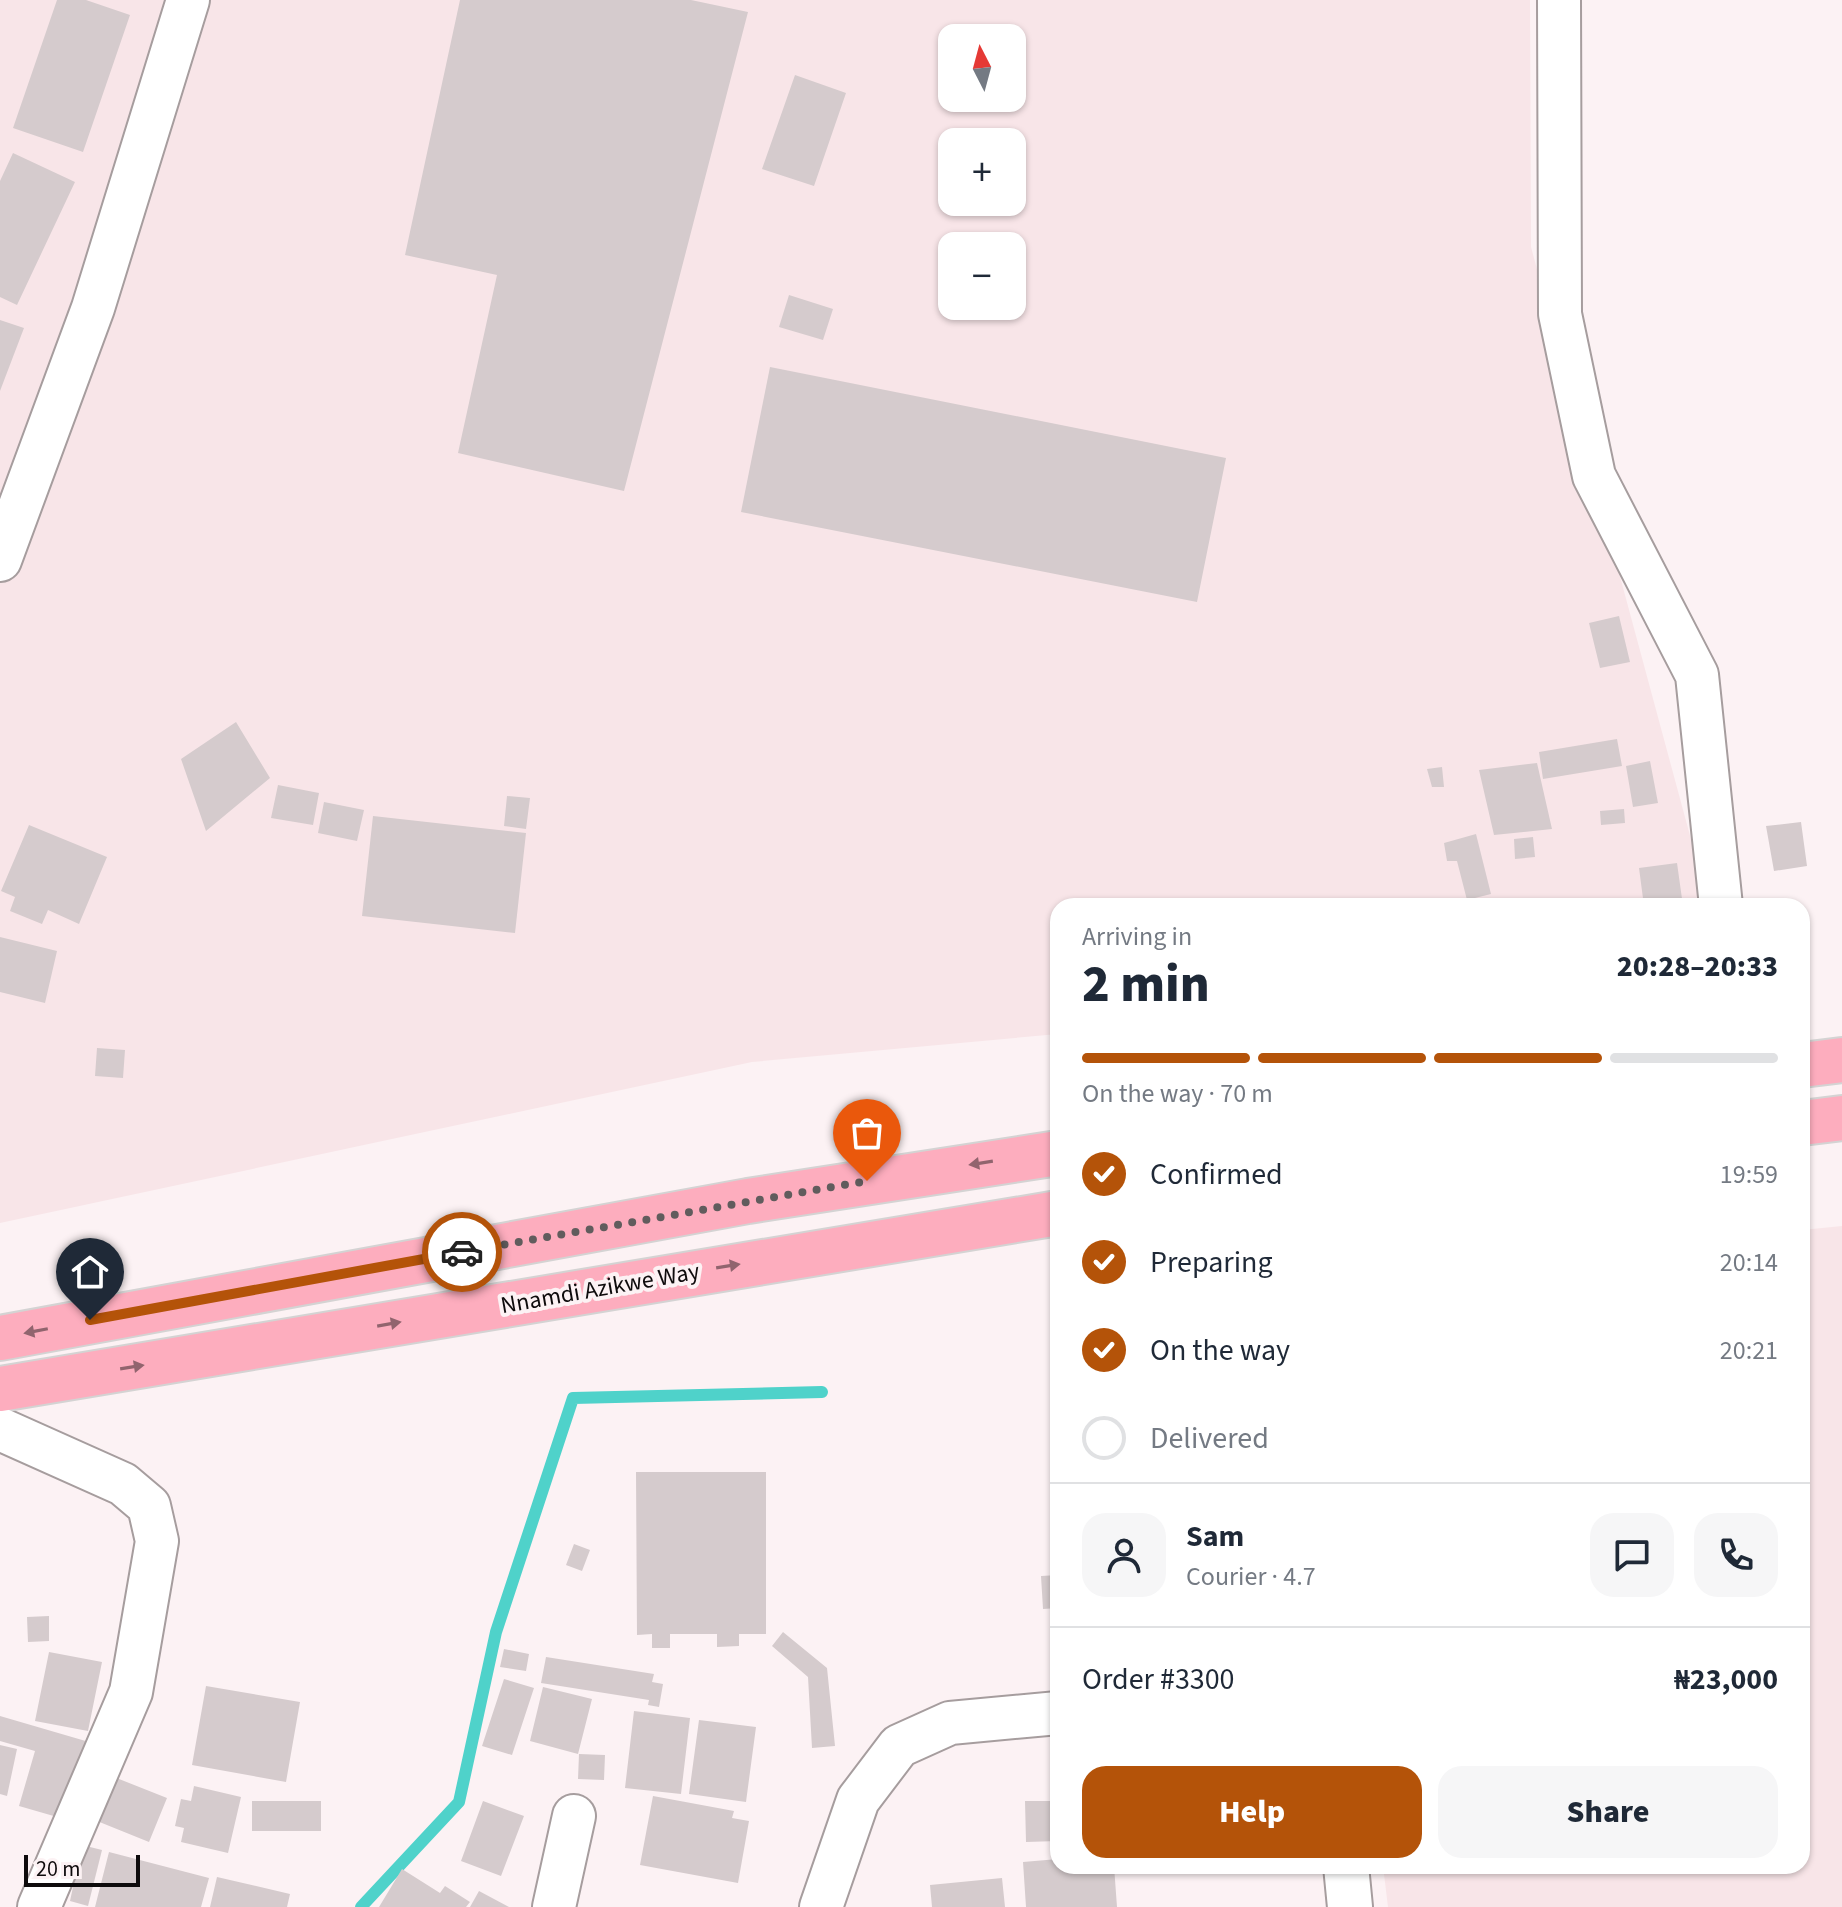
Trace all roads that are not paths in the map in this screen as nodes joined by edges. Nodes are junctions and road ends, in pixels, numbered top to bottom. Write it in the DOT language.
graph roads {
  1 [pos="188,0"];
  2 [pos="1559,0"];
  3 [pos="0,560"];
  4 [pos="1720,898"];
  5 [pos="1842,1060"];
  6 [pos="1810,1064"];
  7 [pos="1842,1118"];
  8 [pos="1810,1122"];
  9 [pos="1050,1154"];
  10 [pos="1050,1214"];
  11 [pos="0,1338"];
  12 [pos="0,1389"];
  13 [pos="0,1429"];
  14 [pos="1050,1714"];
  15 [pos="574,1816"];
  16 [pos="1347,1874"];
  17 [pos="39,1907"];
  18 [pos="554,1907"];
  19 [pos="821,1907"];
  20 [pos="1350,1907"];
  1 -- 3 [label="street"];
  2 -- 4 [label="street"];
  5 -- 6 [label="highway"];
  7 -- 8 [label="highway"];
  9 -- 11 [label="highway, one-way"];
  12 -- 10 [label="highway, Nnamdi Azikwe Way, one-way"];
  13 -- 17 [label="street"];
  14 -- 19 [label="street"];
  15 -- 18 [label="street"];
  16 -- 20 [label="street"];
}
